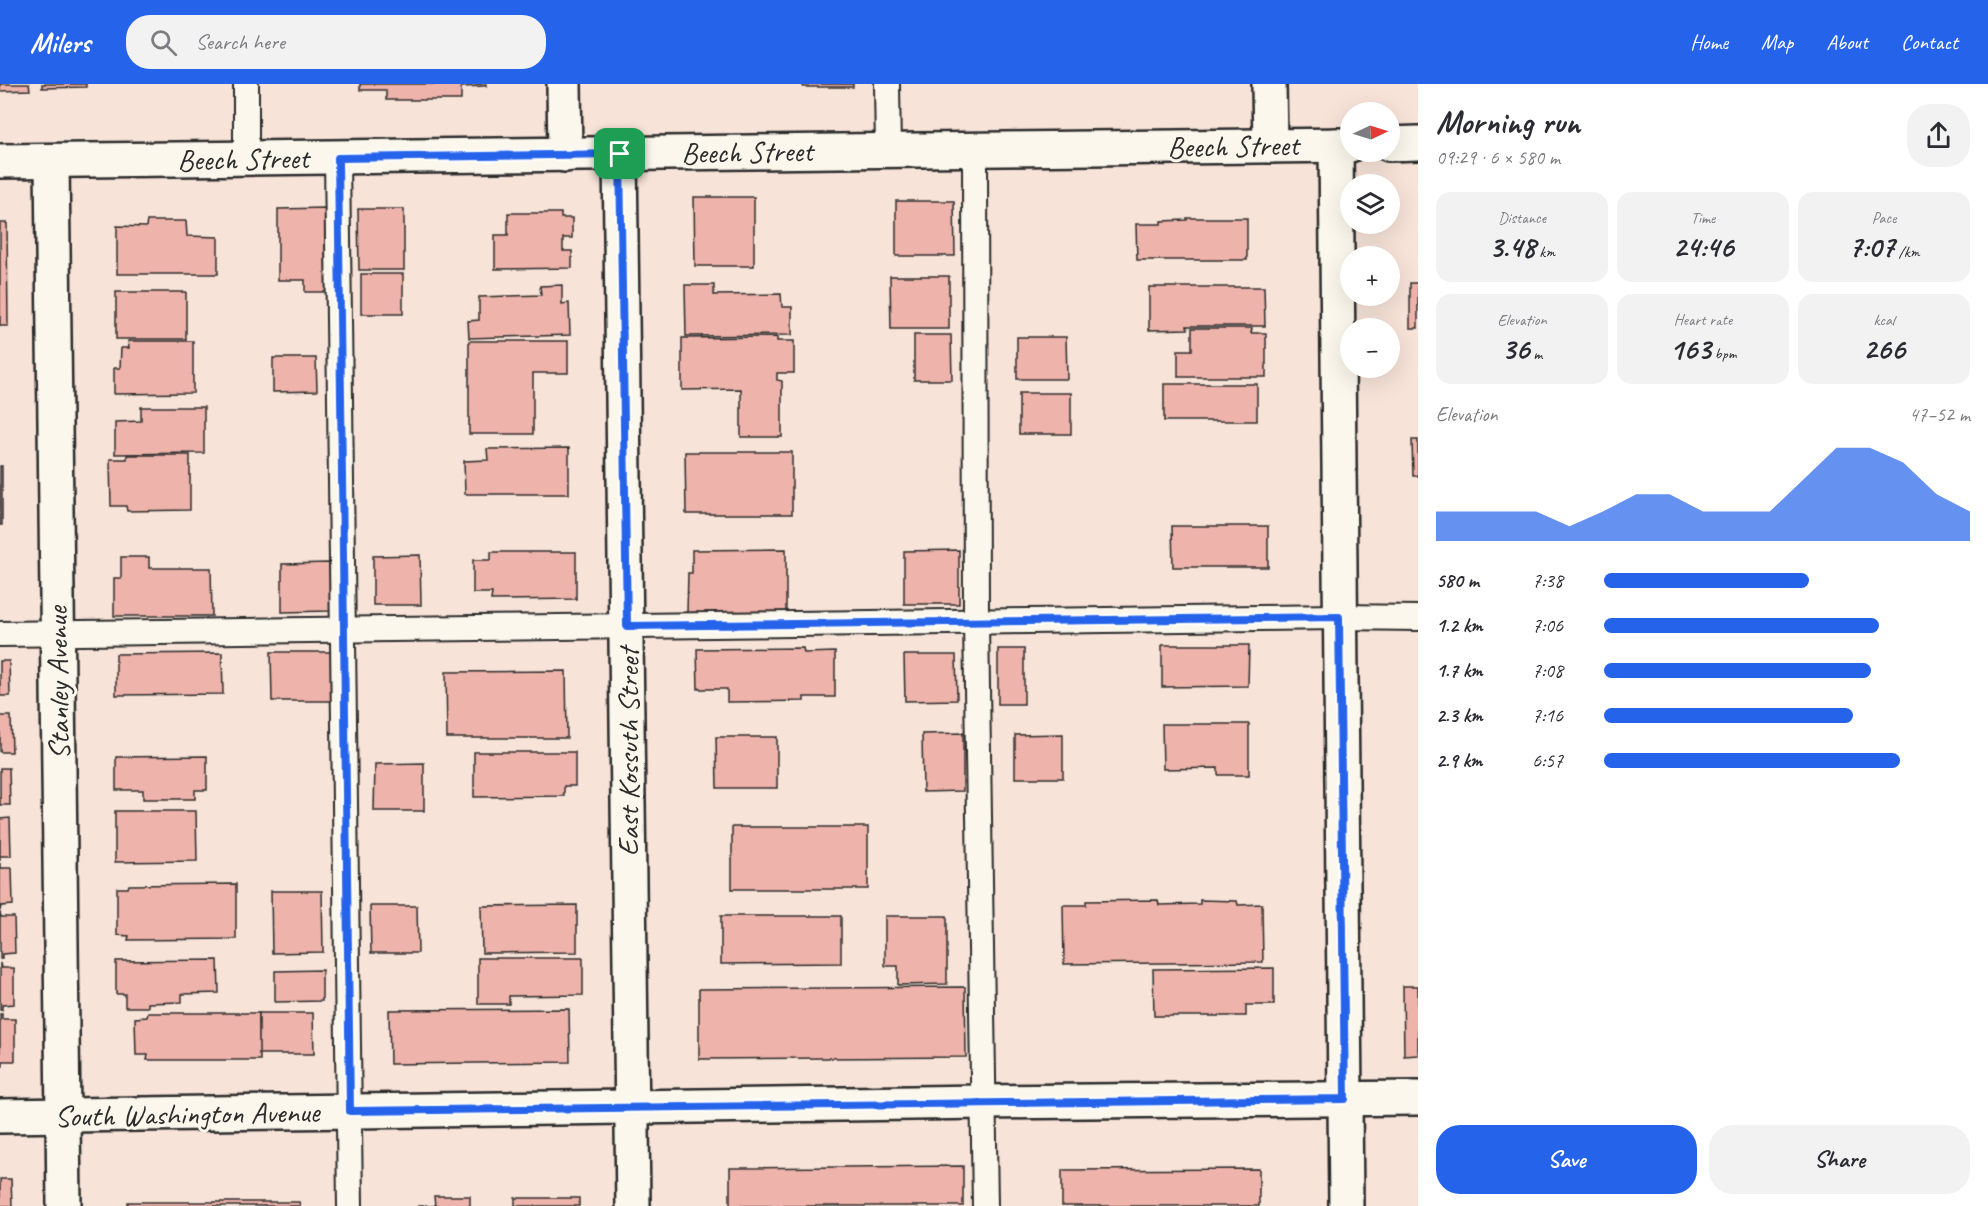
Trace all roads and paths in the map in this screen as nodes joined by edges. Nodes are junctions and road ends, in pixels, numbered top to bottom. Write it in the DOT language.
graph roads {
  1 [pos="246,84"];
  2 [pos="564,84"];
  3 [pos="887,84"];
  4 [pos="1269,84"];
  5 [pos="1418,143"];
  6 [pos="1400,144"];
  7 [pos="1340,145"];
  8 [pos="1269,146"];
  9 [pos="975,150"];
  10 [pos="888,151"];
  11 [pos="620,154"];
  12 [pos="565,155"];
  13 [pos="338,158"];
  14 [pos="246,159"];
  15 [pos="0,161"];
  16 [pos="52,161"];
  17 [pos="1343,162"];
  18 [pos="1339,617"];
  19 [pos="1418,618"];
  20 [pos="976,622"];
  21 [pos="627,626"];
  22 [pos="343,629"];
  23 [pos="57,633"];
  24 [pos="0,634"];
  25 [pos="1418,1098"];
  26 [pos="1345,1099"];
  27 [pos="984,1102"];
  28 [pos="630,1109"];
  29 [pos="350,1111"];
  30 [pos="0,1116"];
  31 [pos="63,1116"];
  32 [pos="64,1206"];
  33 [pos="350,1206"];
  34 [pos="633,1206"];
  35 [pos="985,1206"];
  36 [pos="1346,1206"];
  1 -- 14 [label="lane"];
  2 -- 12 [label="street"];
  3 -- 10 [label="lane"];
  4 -- 8 [label="street"];
  5 -- 6 [label="street"];
  7 -- 8 [label="street, Beech Street"];
  8 -- 9 [label="street, Beech Street"];
  9 -- 10 [label="street, Beech Street"];
  9 -- 20 [label="lane"];
  10 -- 11 [label="street, Beech Street"];
  11 -- 12 [label="street, Beech Street"];
  11 -- 21 [label="street, East Kossuth Street"];
  12 -- 13 [label="street, Beech Street"];
  13 -- 14 [label="street, Beech Street"];
  13 -- 22 [label="lane"];
  14 -- 16 [label="street, Beech Street"];
  15 -- 16 [label="street, Beech Street"];
  16 -- 23 [label="street, Stanley Avenue"];
  17 -- 18 [label="street"];
  18 -- 19 [label="lane"];
  18 -- 20 [label="lane"];
  18 -- 26 [label="street"];
  20 -- 21 [label="lane"];
  20 -- 27 [label="lane"];
  21 -- 22 [label="lane"];
  21 -- 28 [label="street, East Kossuth Street"];
  22 -- 23 [label="lane"];
  22 -- 29 [label="lane"];
  23 -- 24 [label="lane"];
  23 -- 31 [label="street, Stanley Avenue"];
  25 -- 26 [label="street, South Washington Avenue"];
  26 -- 27 [label="street, South Washington Avenue"];
  26 -- 36 [label="street"];
  27 -- 28 [label="street, South Washington Avenue"];
  27 -- 35 [label="lane"];
  28 -- 29 [label="street, South Washington Avenue"];
  28 -- 34 [label="street, East Kossuth Street"];
  29 -- 31 [label="street, South Washington Avenue"];
  29 -- 33 [label="lane"];
  30 -- 31 [label="street, South Washington Avenue"];
  31 -- 32 [label="street, Stanley Avenue"];
}
